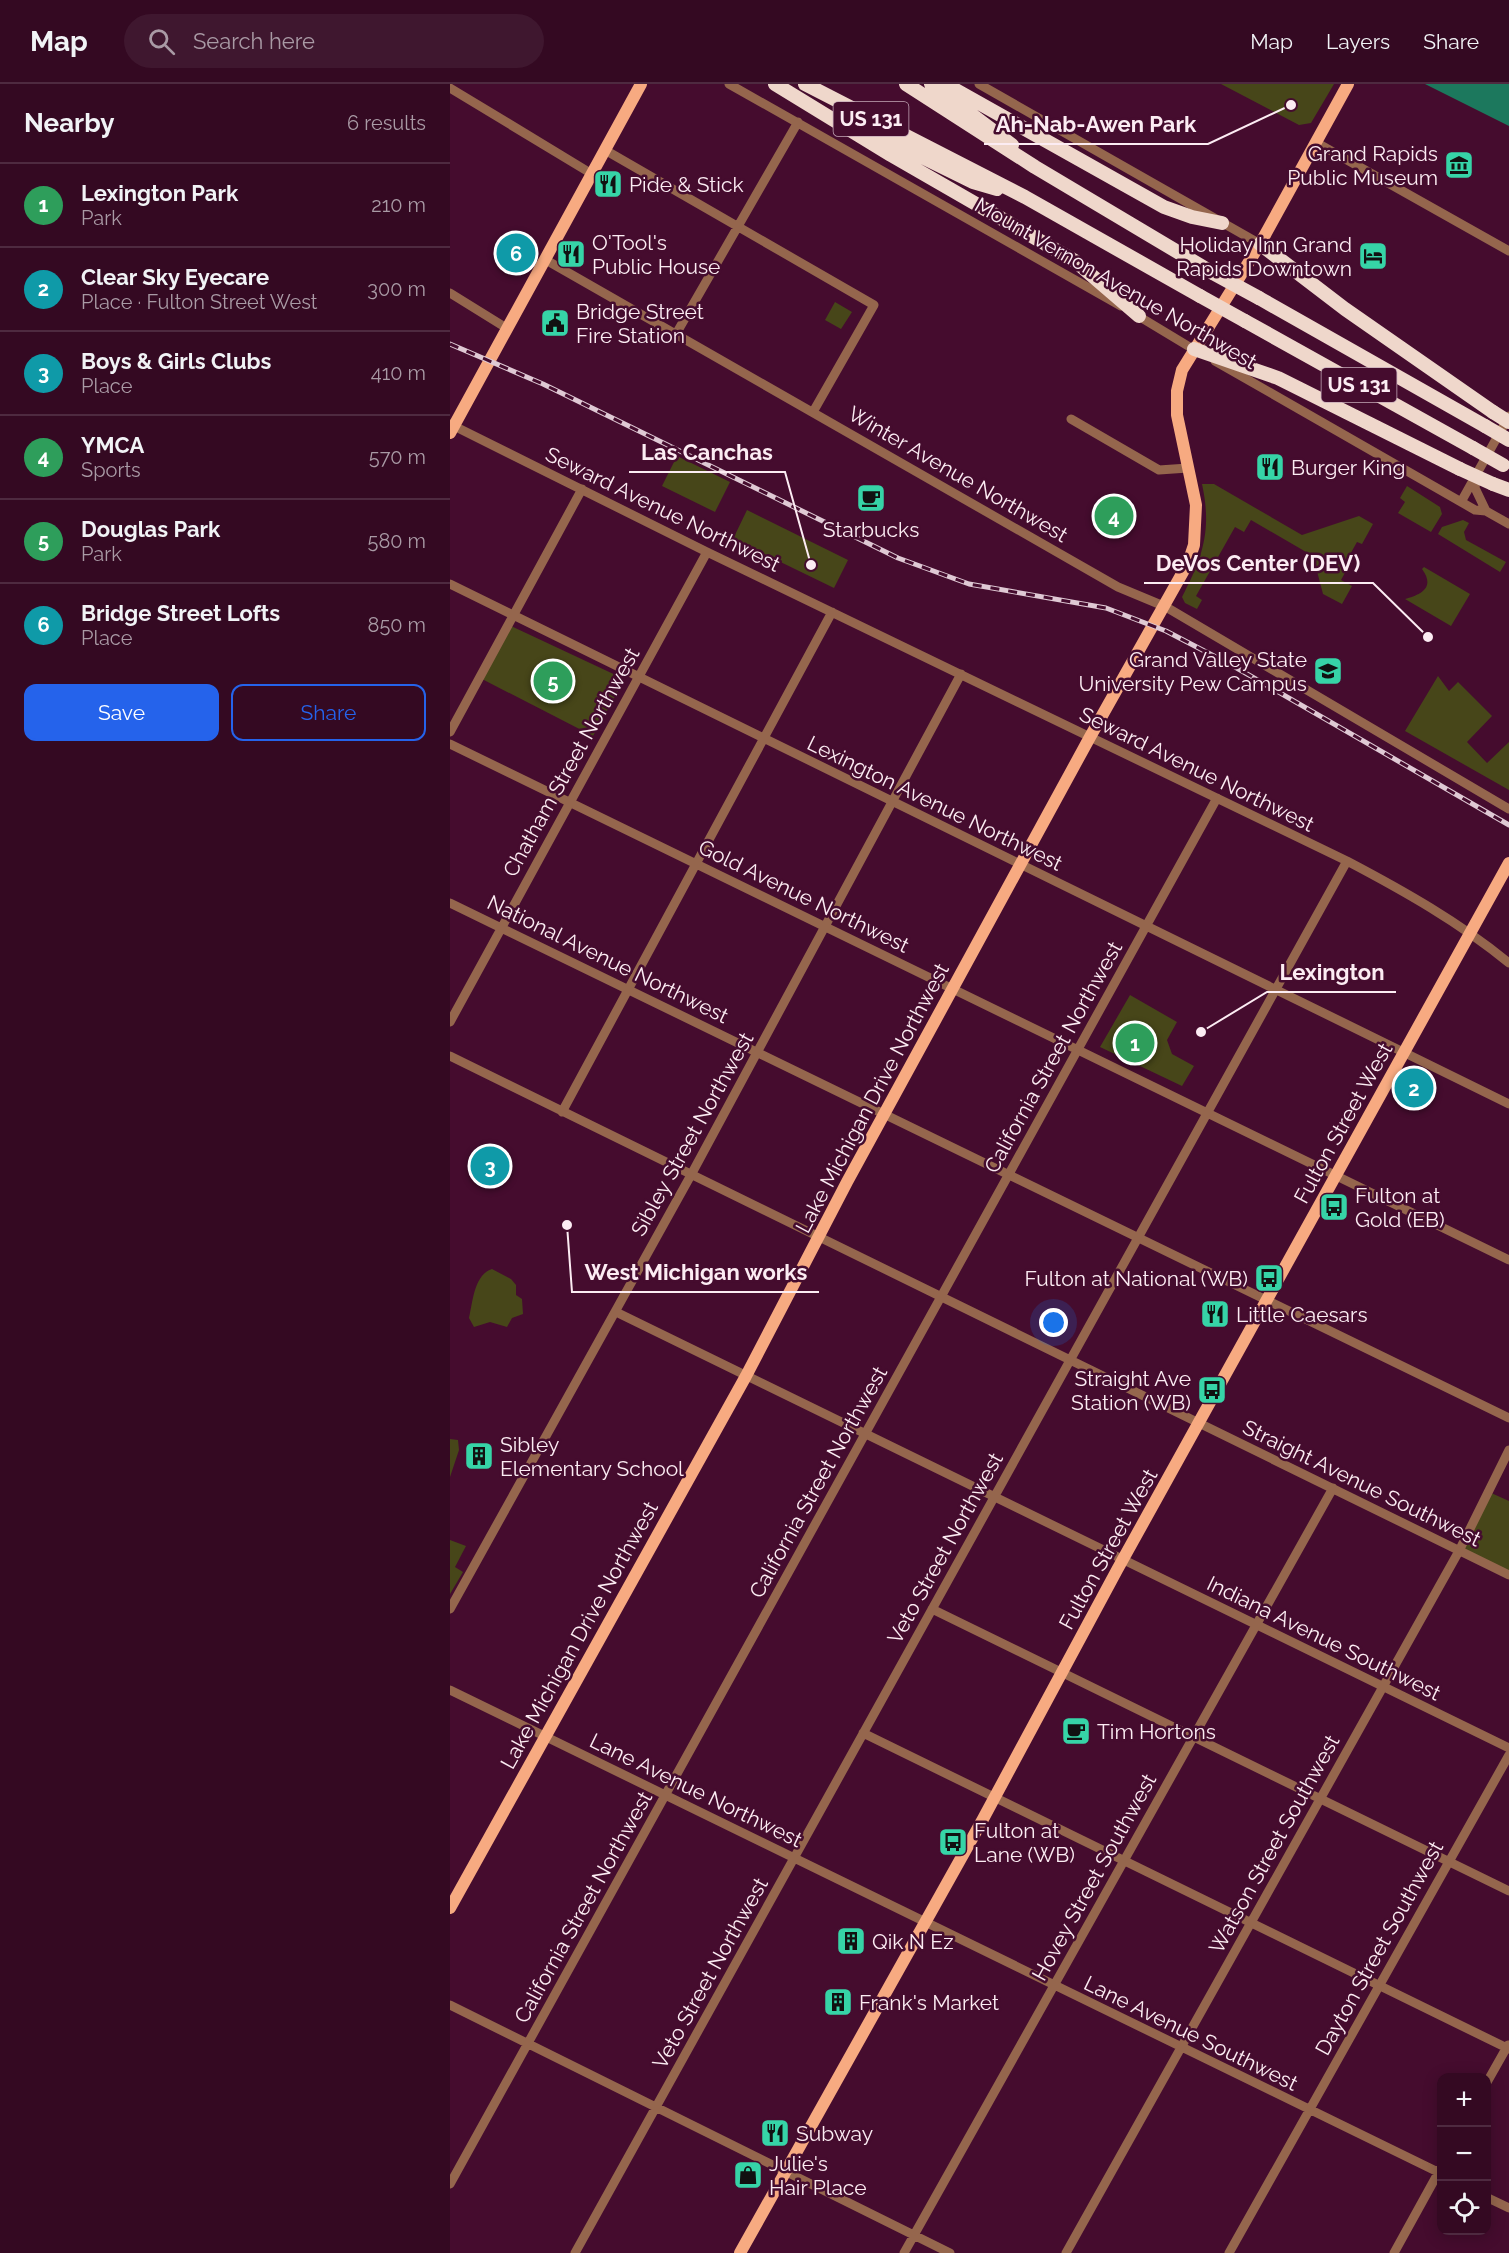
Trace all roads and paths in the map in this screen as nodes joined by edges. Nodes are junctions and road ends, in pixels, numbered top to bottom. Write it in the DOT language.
graph roads {
  1 [pos="641,84"];
  2 [pos="729,84"];
  3 [pos="776,84"];
  4 [pos="805,84"];
  5 [pos="906,84"];
  6 [pos="930,84"];
  7 [pos="945,84"];
  8 [pos="980,84"];
  9 [pos="1348,84"];
  10 [pos="450,88"];
  11 [pos="797,97"];
  12 [pos="798,122"];
  13 [pos="1317,143"];
  14 [pos="605,150"];
  15 [pos="1035,167"];
  16 [pos="592,174"];
  17 [pos="1025,197"];
  18 [pos="1222,223"];
  19 [pos="736,228"];
  20 [pos="1260,244"];
  21 [pos="1509,251"];
  22 [pos="546,260"];
  23 [pos="450,293"];
  24 [pos="1139,316"];
  25 [pos="508,329"];
  26 [pos="676,334"];
  27 [pos="1194,349"];
  28 [pos="813,412"];
  29 [pos="1509,416"];
  30 [pos="1071,419"];
  31 [pos="1509,422"];
  32 [pos="451,427"];
  33 [pos="1509,440"];
  34 [pos="1506,467"];
  35 [pos="1188,468"];
  36 [pos="1476,476"];
  37 [pos="582,489"];
  38 [pos="1509,490"];
  39 [pos="1461,502"];
  40 [pos="1486,511"];
  41 [pos="1509,524"];
  42 [pos="707,552"];
  43 [pos="450,584"];
  44 [pos="1166,607"];
  45 [pos="832,612"];
  46 [pos="514,616"];
  47 [pos="962,674"];
  48 [pos="638,677"];
  49 [pos="450,732"];
  50 [pos="1090,737"];
  51 [pos="762,739"];
  52 [pos="450,744"];
  53 [pos="1217,798"];
  54 [pos="894,802"];
  55 [pos="569,804"];
  56 [pos="1509,810"];
  57 [pos="1347,861"];
  58 [pos="1509,863"];
  59 [pos="695,864"];
  60 [pos="1021,865"];
  61 [pos="450,903"];
  62 [pos="825,927"];
  63 [pos="1146,927"];
  64 [pos="501,928"];
  65 [pos="1471,933"];
  66 [pos="1509,963"];
  67 [pos="954,988"];
  68 [pos="628,989"];
  69 [pos="1276,989"];
  70 [pos="450,1022"];
  71 [pos="1078,1050"];
  72 [pos="758,1051"];
  73 [pos="1405,1051"];
  74 [pos="450,1056"];
  75 [pos="1509,1104"];
  76 [pos="562,1112"];
  77 [pos="885,1113"];
  78 [pos="1207,1113"];
  79 [pos="1010,1173"];
  80 [pos="691,1175"];
  81 [pos="1336,1177"];
  82 [pos="1139,1236"];
  83 [pos="819,1237"];
  84 [pos="1509,1260"];
  85 [pos="941,1297"];
  86 [pos="1267,1300"];
  87 [pos="615,1312"];
  88 [pos="1071,1359"];
  89 [pos="746,1376"];
  90 [pos="1509,1418"];
  91 [pos="1199,1423"];
  92 [pos="866,1433"];
  93 [pos="1509,1450"];
  94 [pos="1333,1488"];
  95 [pos="994,1497"];
  96 [pos="1459,1551"];
  97 [pos="1123,1560"];
  98 [pos="1509,1575"];
  99 [pos="450,1609"];
  100 [pos="932,1609"];
  101 [pos="1256,1626"];
  102 [pos="1062,1674"];
  103 [pos="1383,1686"];
  104 [pos="450,1690"];
  105 [pos="863,1733"];
  106 [pos="544,1736"];
  107 [pos="1193,1737"];
  108 [pos="1509,1748"];
  109 [pos="1509,1755"];
  110 [pos="666,1795"];
  111 [pos="994,1798"];
  112 [pos="1319,1798"];
  113 [pos="794,1858"];
  114 [pos="1123,1861"];
  115 [pos="1448,1861"];
  116 [pos="1509,1891"];
  117 [pos="450,1908"];
  118 [pos="926,1921"];
  119 [pos="1251,1922"];
  120 [pos="1378,1985"];
  121 [pos="1054,1986"];
  122 [pos="450,2005"];
  123 [pos="528,2043"];
  124 [pos="1508,2047"];
  125 [pos="1181,2048"];
  126 [pos="1491,2076"];
  127 [pos="656,2106"];
  128 [pos="1308,2110"];
  129 [pos="1437,2170"];
  130 [pos="786,2172"];
  131 [pos="1437,2176"];
  132 [pos="450,2184"];
  133 [pos="1491,2199"];
  134 [pos="1509,2208"];
  135 [pos="914,2235"];
  136 [pos="575,2253"];
  137 [pos="740,2253"];
  138 [pos="904,2253"];
  139 [pos="950,2253"];
  140 [pos="1066,2253"];
  141 [pos="1229,2253"];
  142 [pos="1394,2253"];
  1 -- 14 [label="main road"];
  2 -- 12 [label="street, Mount Vernon Avenue Northwest"];
  3 -- 11 [label="highway"];
  4 -- 17 [label="highway, US 131"];
  5 -- 15 [label="highway, US 131"];
  6 -- 15 [label="highway"];
  7 -- 18 [label="highway"];
  8 -- 18 [label="street"];
  9 -- 13 [label="main road, Lake Michigan Drive Northwest"];
  10 -- 16 [label="street"];
  11 -- 17 [label="highway"];
  11 -- 24 [label="highway"];
  12 -- 19 [label="street"];
  12 -- 24 [label="street, Mount Vernon Avenue Northwest"];
  13 -- 20 [label="main road, Lake Michigan Drive Northwest"];
  13 -- 21 [label="street"];
  14 -- 16 [label="main road"];
  14 -- 19 [label="street"];
  15 -- 33 [label="highway, US 131, bridge"];
  16 -- 22 [label="main road"];
  17 -- 34 [label="highway, US 131, bridge"];
  18 -- 20 [label="street"];
  19 -- 26 [label="street"];
  19 -- 28 [label="street"];
  20 -- 27 [label="main road, Lake Michigan Drive Northwest"];
  20 -- 31 [label="highway, bridge"];
  22 -- 25 [label="main road"];
  22 -- 26 [label="street, Winter Avenue Northwest"];
  23 -- 25 [label="street"];
  24 -- 27 [label="street, Mount Vernon Avenue Northwest"];
  25 -- 32 [label="main road"];
  26 -- 28 [label="street, Winter Avenue Northwest"];
  27 -- 35 [label="main road, Lake Michigan Drive Northwest"];
  27 -- 38 [label="highway, bridge"];
  27 -- 39 [label="street, Mount Vernon Avenue Northwest"];
  28 -- 44 [label="street, Winter Avenue Northwest"];
  29 -- 36 [label="street"];
  30 -- 35 [label="street"];
  32 -- 37 [label="street, Seward Avenue Northwest"];
  35 -- 44 [label="main road, Lake Michigan Drive Northwest"];
  36 -- 39 [label="street"];
  36 -- 40 [label="street"];
  37 -- 42 [label="street, Seward Avenue Northwest"];
  37 -- 46 [label="street"];
  39 -- 40 [label="street, Mount Vernon Avenue Northwest"];
  40 -- 41 [label="street, Mount Vernon Avenue Northwest"];
  42 -- 45 [label="street, Seward Avenue Northwest"];
  42 -- 48 [label="street, Chatham Street Northwest"];
  43 -- 46 [label="street, Lexington Avenue Northwest"];
  44 -- 50 [label="main road, Lake Michigan Drive Northwest"];
  44 -- 56 [label="street, Winter Avenue Northwest"];
  45 -- 47 [label="street, Seward Avenue Northwest"];
  45 -- 51 [label="street"];
  46 -- 48 [label="street, Lexington Avenue Northwest"];
  46 -- 49 [label="street"];
  47 -- 50 [label="street, Seward Avenue Northwest"];
  47 -- 54 [label="street, Sibley Street Northwest"];
  48 -- 51 [label="street, Lexington Avenue Northwest"];
  48 -- 55 [label="street, Chatham Street Northwest"];
  50 -- 53 [label="street, Seward Avenue Northwest"];
  50 -- 60 [label="main road, Lake Michigan Drive Northwest"];
  51 -- 54 [label="street, Lexington Avenue Northwest"];
  51 -- 59 [label="street"];
  52 -- 55 [label="street, Gold Avenue Northwest"];
  53 -- 57 [label="street, Seward Avenue Northwest"];
  53 -- 63 [label="street, California Street Northwest"];
  54 -- 60 [label="street, Lexington Avenue Northwest"];
  54 -- 62 [label="street, Sibley Street Northwest"];
  55 -- 59 [label="street, Gold Avenue Northwest"];
  55 -- 64 [label="street, Chatham Street Northwest"];
  57 -- 65 [label="street, Seward Avenue Northwest"];
  57 -- 69 [label="street, Veto Street Northwest"];
  58 -- 65 [label="main road, Fulton Street West"];
  59 -- 62 [label="street, Gold Avenue Northwest"];
  59 -- 68 [label="street"];
  60 -- 63 [label="street, Lexington Avenue Northwest"];
  60 -- 67 [label="main road, Lake Michigan Drive Northwest"];
  61 -- 64 [label="street, National Avenue Northwest"];
  62 -- 67 [label="street, Gold Avenue Northwest"];
  62 -- 72 [label="street, Sibley Street Northwest"];
  63 -- 69 [label="street, Lexington Avenue Northwest"];
  63 -- 71 [label="street, California Street Northwest"];
  64 -- 68 [label="street, National Avenue Northwest"];
  64 -- 70 [label="street, Chatham Street Northwest"];
  65 -- 66 [label="street, Seward Avenue Northwest"];
  65 -- 73 [label="main road, Fulton Street West"];
  67 -- 71 [label="street, Gold Avenue Northwest"];
  67 -- 77 [label="main road, Lake Michigan Drive Northwest"];
  68 -- 72 [label="street, National Avenue Northwest"];
  68 -- 76 [label="street"];
  69 -- 73 [label="street, Lexington Avenue Northwest"];
  69 -- 78 [label="street, Veto Street Northwest"];
  71 -- 78 [label="street, Gold Avenue Northwest"];
  71 -- 79 [label="street, California Street Northwest"];
  72 -- 77 [label="street, National Avenue Northwest"];
  72 -- 80 [label="street, Sibley Street Northwest"];
  73 -- 75 [label="street, Lexington Avenue Northwest"];
  73 -- 81 [label="main road, Fulton Street West"];
  74 -- 76 [label="street, Straight Avenue Southwest"];
  76 -- 80 [label="street, Straight Avenue Southwest"];
  77 -- 79 [label="street, National Avenue Northwest"];
  77 -- 83 [label="main road, Lake Michigan Drive Northwest"];
  78 -- 81 [label="street, Gold Avenue Northwest"];
  78 -- 82 [label="street, Veto Street Northwest"];
  79 -- 82 [label="street, National Avenue Northwest"];
  79 -- 85 [label="street, California Street Northwest"];
  80 -- 83 [label="street, Straight Avenue Southwest"];
  80 -- 87 [label="street, Sibley Street Northwest"];
  81 -- 84 [label="street, Gold Avenue Northwest"];
  81 -- 86 [label="main road, Fulton Street West"];
  82 -- 86 [label="street, National Avenue Northwest"];
  82 -- 88 [label="street, Veto Street Northwest"];
  83 -- 85 [label="street, Straight Avenue Southwest"];
  83 -- 89 [label="main road, Lake Michigan Drive Northwest"];
  85 -- 88 [label="street, Straight Avenue Southwest"];
  85 -- 92 [label="street, California Street Northwest"];
  86 -- 90 [label="street, National Avenue Northwest"];
  86 -- 91 [label="main road, Fulton Street West"];
  87 -- 89 [label="street, Indiana Avenue Southwest"];
  87 -- 99 [label="street, Sibley Street Northwest"];
  88 -- 91 [label="street, Straight Avenue Southwest"];
  88 -- 95 [label="street, Veto Street Northwest"];
  89 -- 92 [label="street, Indiana Avenue Southwest"];
  89 -- 106 [label="main road, Lake Michigan Drive Northwest"];
  91 -- 94 [label="street, Straight Avenue Southwest"];
  91 -- 97 [label="main road, Fulton Street West"];
  92 -- 95 [label="street, Indiana Avenue Southwest"];
  92 -- 110 [label="street, California Street Northwest"];
  93 -- 96 [label="street, Watson Street Southwest"];
  94 -- 96 [label="street, Straight Avenue Southwest"];
  94 -- 101 [label="street, Hovey Street Southwest"];
  95 -- 97 [label="street, Indiana Avenue Southwest"];
  95 -- 100 [label="street, Veto Street Northwest"];
  96 -- 98 [label="street, Straight Avenue Southwest"];
  96 -- 103 [label="street, Watson Street Southwest"];
  97 -- 101 [label="street, Indiana Avenue Southwest"];
  97 -- 102 [label="main road, Fulton Street West"];
  100 -- 102 [label="street"];
  100 -- 105 [label="street, Veto Street Northwest"];
  101 -- 103 [label="street, Indiana Avenue Southwest"];
  101 -- 107 [label="street, Hovey Street Southwest"];
  102 -- 107 [label="street"];
  102 -- 111 [label="main road, Fulton Street West"];
  103 -- 108 [label="street, Indiana Avenue Southwest"];
  103 -- 112 [label="street, Watson Street Southwest"];
  104 -- 106 [label="street, Lane Avenue Northwest"];
  105 -- 111 [label="street"];
  105 -- 113 [label="street, Veto Street Northwest"];
  106 -- 110 [label="street, Lane Avenue Northwest"];
  106 -- 117 [label="main road, Lake Michigan Drive Northwest"];
  107 -- 112 [label="street"];
  107 -- 114 [label="street, Hovey Street Southwest"];
  109 -- 115 [label="street, Dayton Street Southwest"];
  110 -- 113 [label="street, Lane Avenue Northwest"];
  110 -- 123 [label="street, California Street Northwest"];
  111 -- 114 [label="street"];
  111 -- 118 [label="main road, Fulton Street West"];
  112 -- 115 [label="street"];
  112 -- 119 [label="street, Watson Street Southwest"];
  113 -- 118 [label="street, Lane Avenue Northwest"];
  113 -- 127 [label="street, Veto Street Northwest"];
  114 -- 119 [label="street"];
  114 -- 121 [label="street, Hovey Street Southwest"];
  115 -- 116 [label="street"];
  115 -- 120 [label="street, Dayton Street Southwest"];
  118 -- 121 [label="street, Lane Avenue Southwest"];
  118 -- 130 [label="main road, Fulton Street West"];
  119 -- 120 [label="street"];
  119 -- 125 [label="street, Watson Street Southwest"];
  120 -- 124 [label="street"];
  120 -- 128 [label="street, Dayton Street Southwest"];
  121 -- 125 [label="street, Lane Avenue Southwest"];
  121 -- 135 [label="street, Hovey Street Southwest"];
  122 -- 123 [label="street"];
  123 -- 127 [label="street"];
  123 -- 132 [label="street, California Street Northwest"];
  124 -- 126 [label="street"];
  125 -- 128 [label="street, Lane Avenue Southwest"];
  125 -- 140 [label="street, Watson Street Southwest"];
  127 -- 130 [label="street"];
  127 -- 136 [label="street, Veto Street Northwest"];
  128 -- 129 [label="street, Lane Avenue Southwest"];
  128 -- 141 [label="street, Dayton Street Southwest"];
  130 -- 135 [label="street"];
  130 -- 137 [label="main road, Fulton Street West"];
  131 -- 142 [label="street"];
  133 -- 134 [label="street"];
  135 -- 138 [label="street, Hovey Street Southwest"];
  135 -- 139 [label="street"];
}
